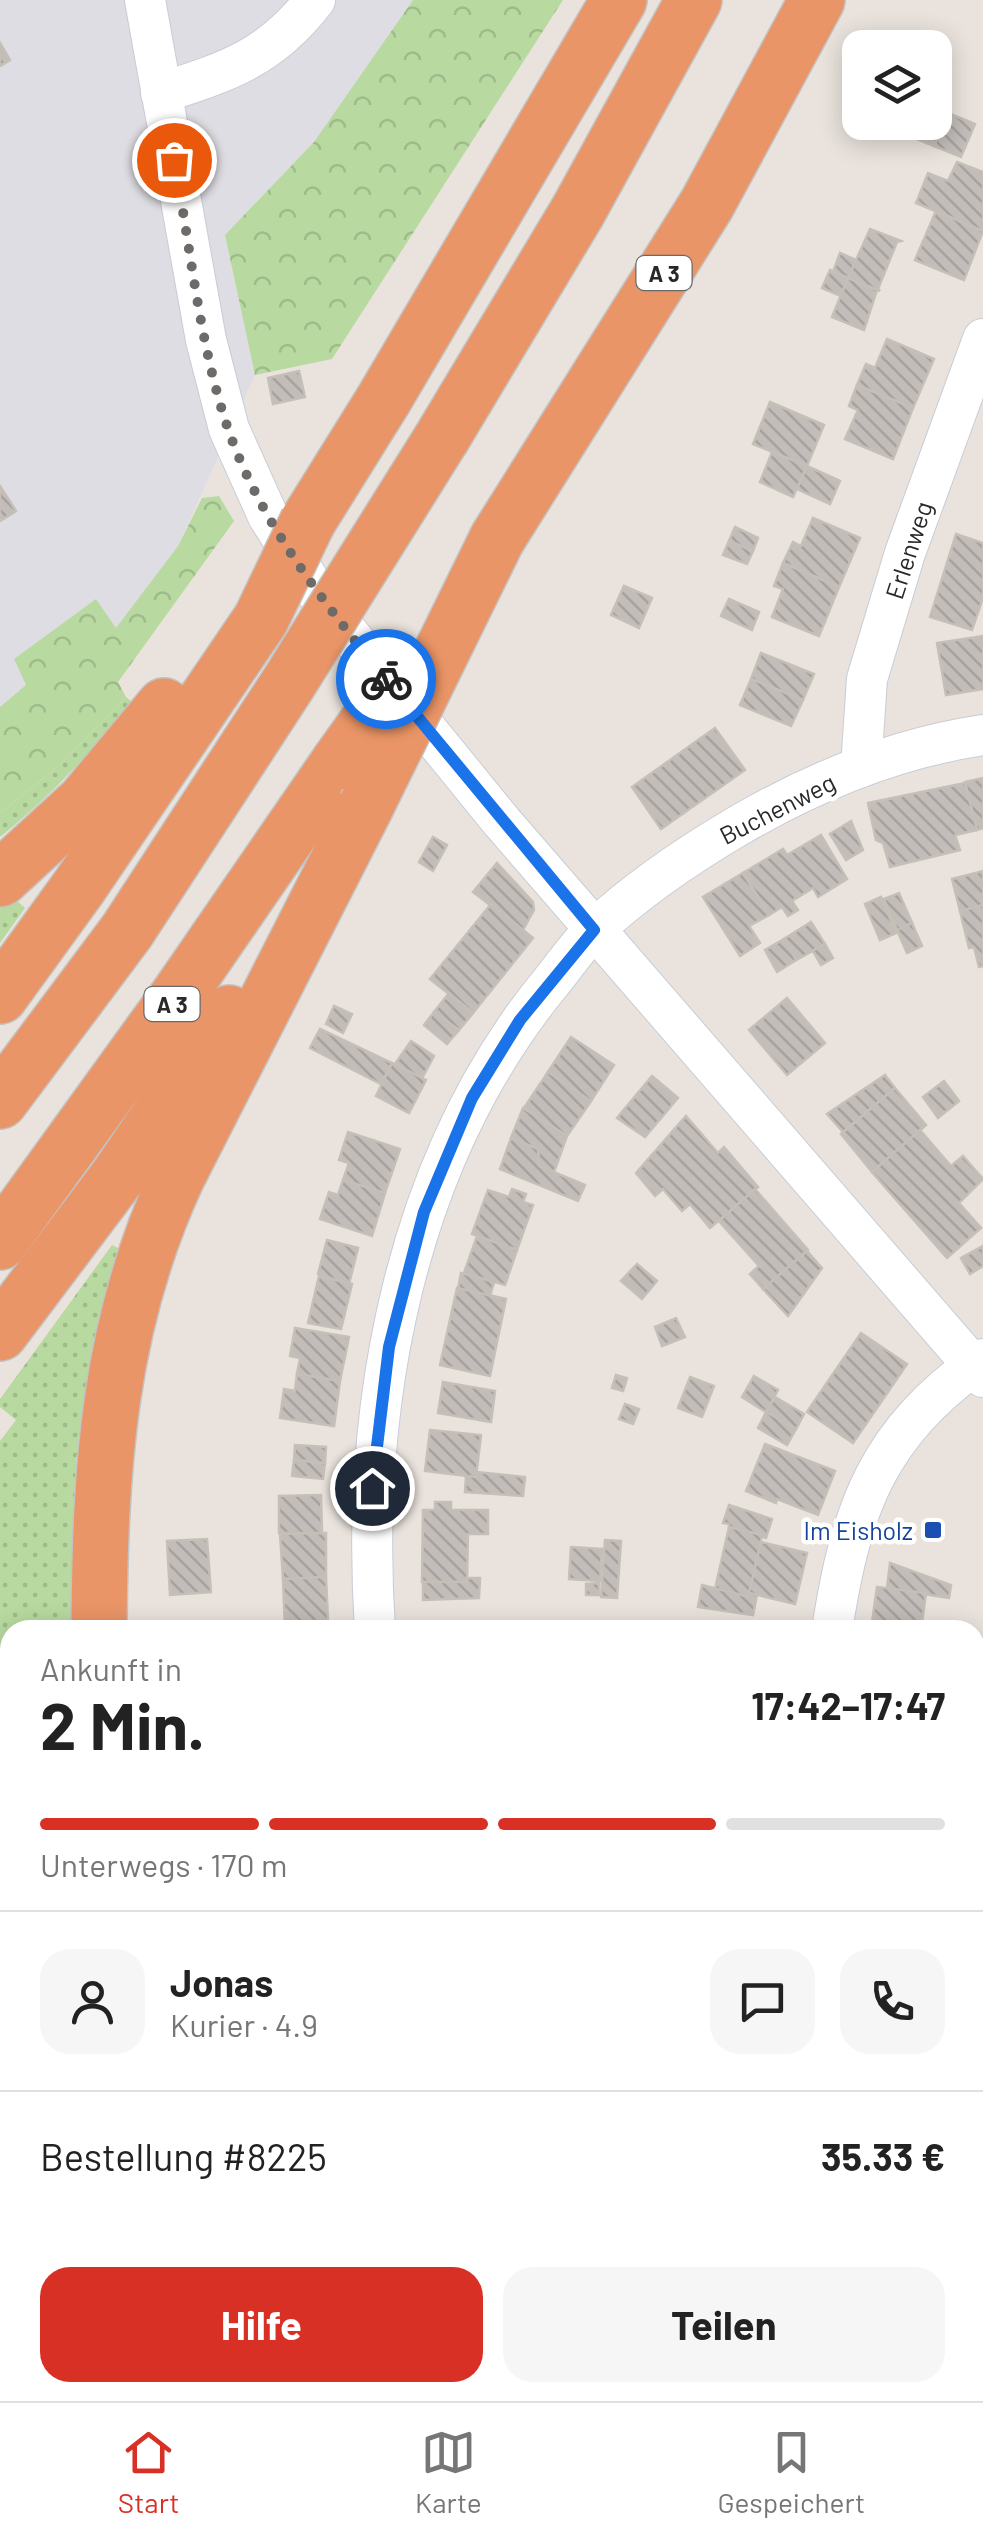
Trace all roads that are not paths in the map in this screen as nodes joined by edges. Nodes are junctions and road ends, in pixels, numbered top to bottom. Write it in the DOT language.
graph roads {
  1 [pos="145,0"];
  2 [pos="315,0"];
  3 [pos="618,0"];
  4 [pos="694,0"];
  5 [pos="818,0"];
  6 [pos="162,93"];
  7 [pos="983,338"];
  8 [pos="252,612"];
  9 [pos="983,734"];
  10 [pos="861,767"];
  11 [pos="352,784"];
  12 [pos="0,878"];
  13 [pos="594,930"];
  14 [pos="0,996"];
  15 [pos="0,1101"];
  16 [pos="0,1242"];
  17 [pos="0,1333"];
  18 [pos="980,1367"];
  19 [pos="99,1620"];
  20 [pos="375,1620"];
  21 [pos="834,1620"];
  1 -- 6 [label="street"];
  2 -- 6 [label="street"];
  3 -- 8 [label="highway, bridge"];
  4 -- 15 [label="highway, bridge"];
  5 -- 11 [label="highway, A 3, bridge"];
  6 -- 13 [label="street"];
  7 -- 10 [label="street, Erlenweg"];
  8 -- 12 [label="highway"];
  8 -- 14 [label="highway"];
  9 -- 10 [label="street, Buchenweg"];
  10 -- 13 [label="street, Buchenweg"];
  11 -- 16 [label="highway, A 3"];
  11 -- 17 [label="highway"];
  11 -- 19 [label="highway"];
  13 -- 18 [label="street"];
  13 -- 20 [label="street, Buchenweg"];
  18 -- 21 [label="street"];
}
